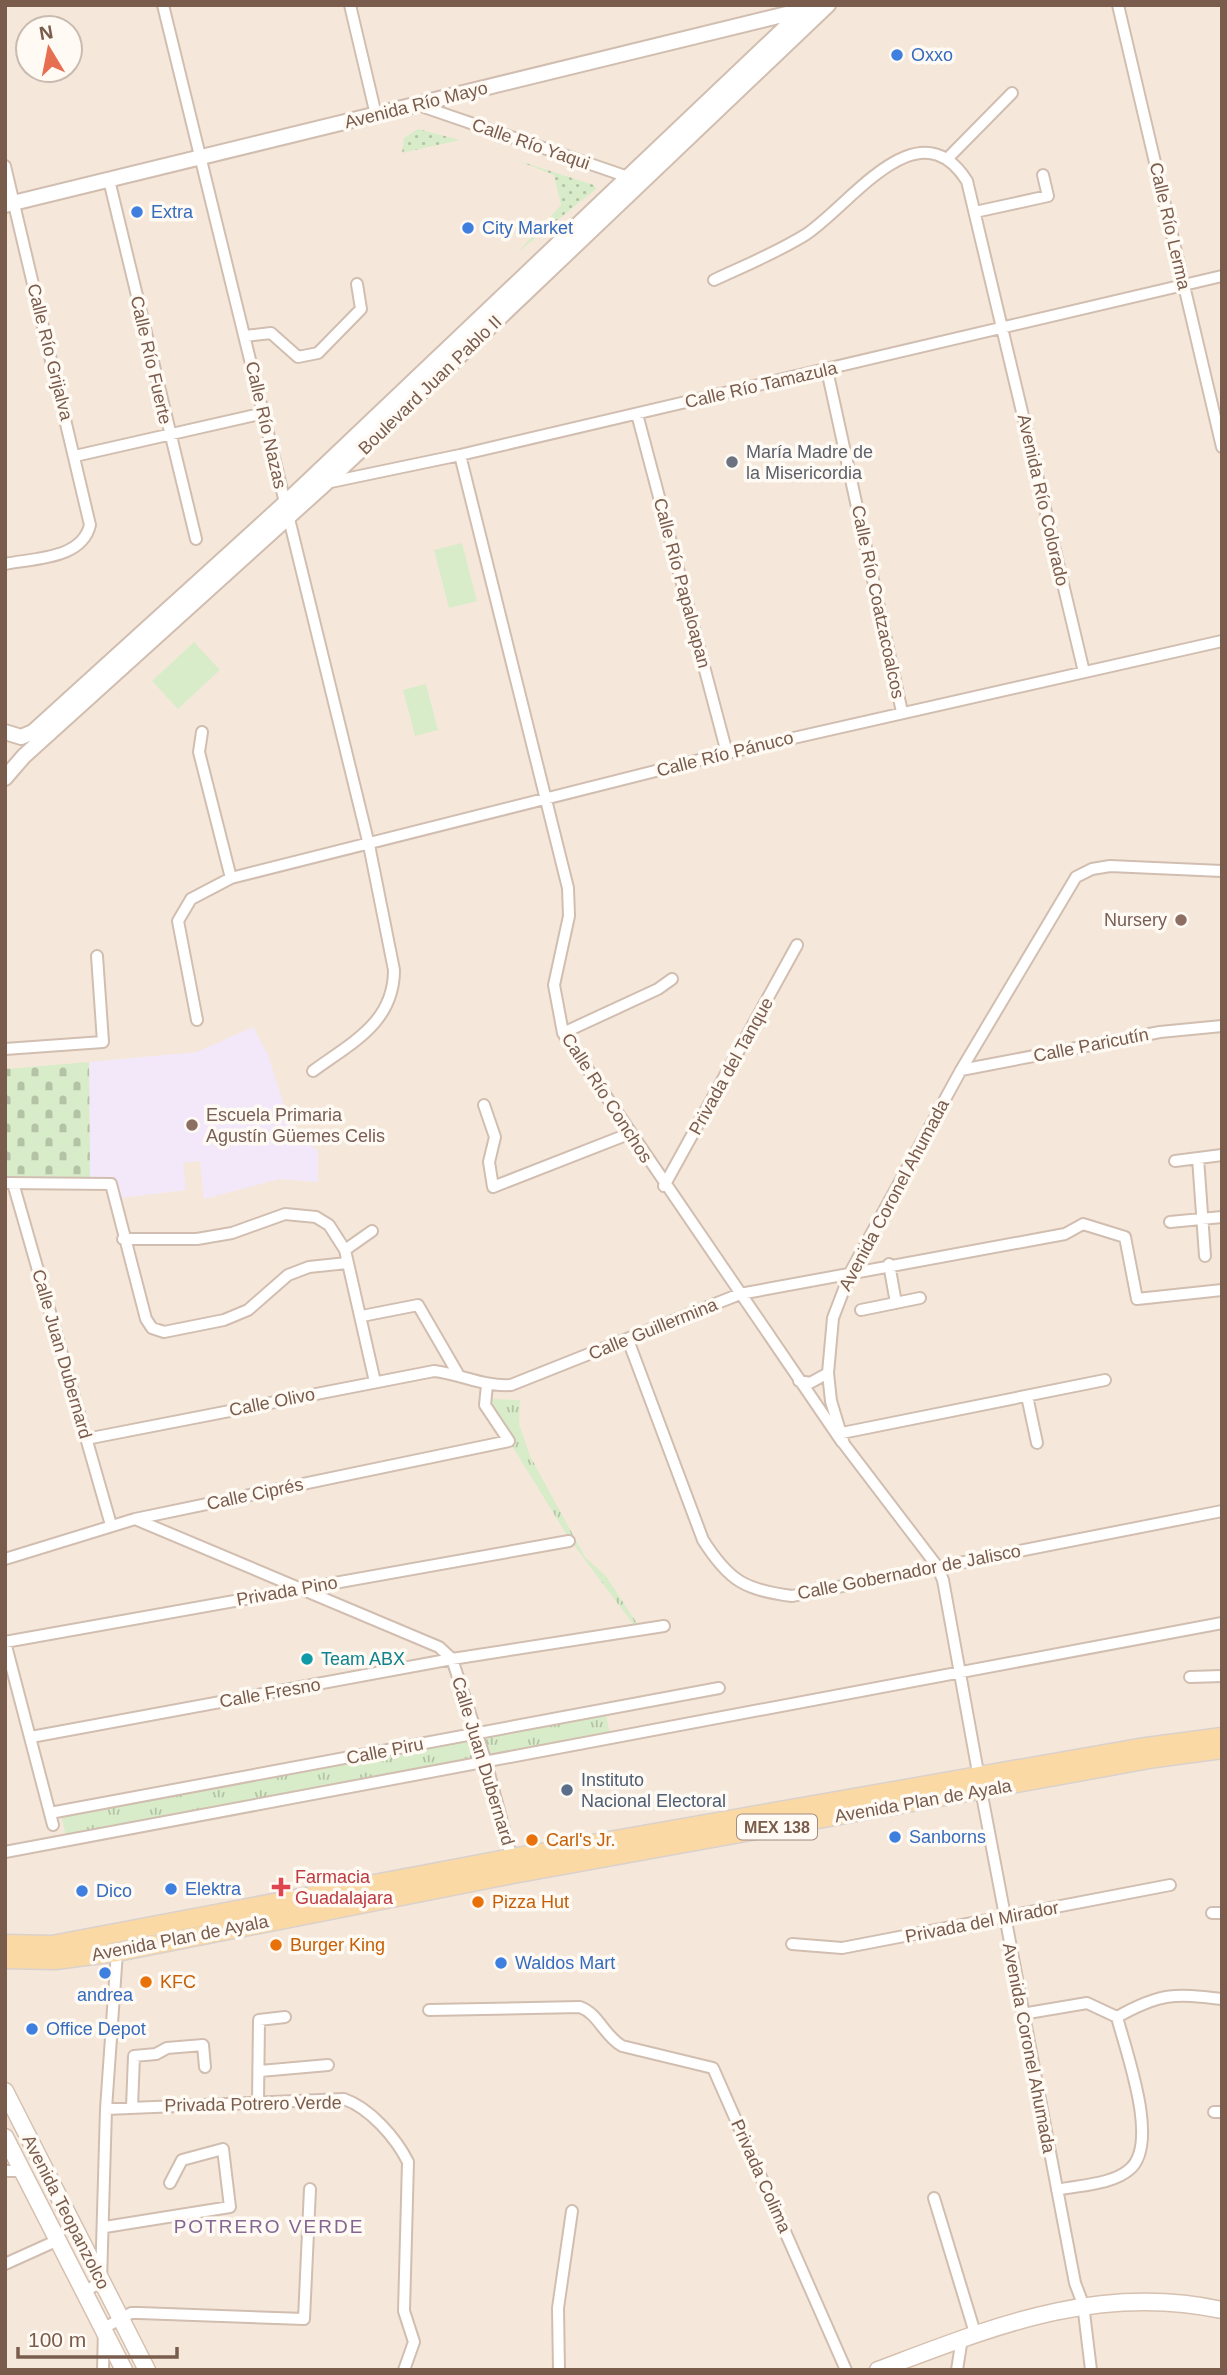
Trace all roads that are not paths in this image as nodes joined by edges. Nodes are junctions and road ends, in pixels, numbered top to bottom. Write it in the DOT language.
graph roads {
  1 [pos="163,5"];
  2 [pos="350,5"];
  3 [pos="827,5"];
  4 [pos="1118,5"];
  5 [pos="806,8"];
  6 [pos="1012,93"];
  7 [pos="418,105"];
  8 [pos="376,115"];
  9 [pos="200,158"];
  10 [pos="948,158"];
  11 [pos="5,166"];
  12 [pos="1043,175"];
  13 [pos="627,177"];
  14 [pos="109,180"];
  15 [pos="643,183"];
  16 [pos="10,204"];
  17 [pos="975,212"];
  18 [pos="1222,276"];
  19 [pos="714,280"];
  20 [pos="357,284"];
  21 [pos="1184,285"];
  22 [pos="1003,328"];
  23 [pos="245,336"];
  24 [pos="827,370"];
  25 [pos="264,413"];
  26 [pos="637,414"];
  27 [pos="168,435"];
  28 [pos="1222,447"];
  29 [pos="460,455"];
  30 [pos="75,456"];
  31 [pos="326,483"];
  32 [pos="300,489"];
  33 [pos="286,510"];
  34 [pos="196,539"];
  35 [pos="5,564"];
  36 [pos="1222,640"];
  37 [pos="1084,672"];
  38 [pos="902,712"];
  39 [pos="5,732"];
  40 [pos="202,732"];
  41 [pos="727,753"];
  42 [pos="5,778"];
  43 [pos="546,799"];
  44 [pos="369,845"];
  45 [pos="1222,871"];
  46 [pos="231,878"];
  47 [pos="797,945"];
  48 [pos="97,956"];
  49 [pos="671,979"];
  50 [pos="197,1020"];
  51 [pos="1222,1026"];
  52 [pos="563,1033"];
  53 [pos="5,1049"];
  54 [pos="961,1070"];
  55 [pos="313,1071"];
  56 [pos="484,1105"];
  57 [pos="631,1133"];
  58 [pos="1222,1155"];
  59 [pos="1198,1158"];
  60 [pos="1175,1161"];
  61 [pos="9,1183"];
  62 [pos="664,1186"];
  63 [pos="1222,1217"];
  64 [pos="1202,1219"];
  65 [pos="1170,1222"];
  66 [pos="372,1231"];
  67 [pos="123,1239"];
  68 [pos="345,1250"];
  69 [pos="1205,1256"];
  70 [pos="348,1263"];
  71 [pos="888,1264"];
  72 [pos="851,1271"];
  73 [pos="1222,1290"];
  74 [pos="740,1294"];
  75 [pos="920,1298"];
  76 [pos="896,1303"];
  77 [pos="862,1310"];
  78 [pos="362,1316"];
  79 [pos="628,1340"];
  80 [pos="828,1373"];
  81 [pos="458,1374"];
  82 [pos="1105,1380"];
  83 [pos="799,1381"];
  84 [pos="375,1382"];
  85 [pos="487,1385"];
  86 [pos="1027,1395"];
  87 [pos="840,1437"];
  88 [pos="86,1438"];
  89 [pos="1037,1443"];
  90 [pos="1222,1511"];
  91 [pos="135,1519"];
  92 [pos="111,1525"];
  93 [pos="569,1541"];
  94 [pos="5,1559"];
  95 [pos="937,1566"];
  96 [pos="299,1589"];
  97 [pos="1222,1623"];
  98 [pos="664,1626"];
  99 [pos="5,1642"];
  100 [pos="452,1659"];
  101 [pos="958,1675"];
  102 [pos="1222,1676"];
  103 [pos="1191,1677"];
  104 [pos="719,1688"];
  105 [pos="477,1734"];
  106 [pos="31,1737"];
  107 [pos="1222,1737"];
  108 [pos="1222,1749"];
  109 [pos="486,1762"];
  110 [pos="980,1784"];
  111 [pos="50,1813"];
  112 [pos="53,1825"];
  113 [pos="5,1852"];
  114 [pos="513,1866"];
  115 [pos="1170,1885"];
  116 [pos="1005,1918"];
  117 [pos="5,1944"];
  118 [pos="792,1944"];
  119 [pos="117,1952"];
  120 [pos="5,1959"];
  121 [pos="1222,1998"];
  122 [pos="429,2010"];
  123 [pos="1022,2014"];
  124 [pos="285,2017"];
  125 [pos="1117,2017"];
  126 [pos="328,2065"];
  127 [pos="205,2067"];
  128 [pos="260,2071"];
  129 [pos="7,2100"];
  130 [pos="258,2101"];
  131 [pos="131,2107"];
  132 [pos="106,2109"];
  133 [pos="5,2137"];
  134 [pos="5,2171"];
  135 [pos="22,2171"];
  136 [pos="170,2183"];
  137 [pos="310,2189"];
  138 [pos="1057,2190"];
  139 [pos="934,2198"];
  140 [pos="572,2211"];
  141 [pos="105,2227"];
  142 [pos="56,2241"];
  143 [pos="5,2264"];
  144 [pos="101,2281"];
  145 [pos="85,2292"];
  146 [pos="1083,2304"];
  147 [pos="1222,2310"];
  148 [pos="120,2319"];
  149 [pos="104,2328"];
  150 [pos="969,2336"];
  151 [pos="103,2370"];
  152 [pos="124,2370"];
  153 [pos="147,2370"];
  154 [pos="404,2370"];
  155 [pos="559,2370"];
  156 [pos="846,2370"];
  157 [pos="878,2370"];
  158 [pos="957,2370"];
  159 [pos="1091,2370"];
  1 -- 9 [label="street, Calle Río Nazas"];
  2 -- 8 [label="street"];
  3 -- 5 [label="street, Avenida Río Mayo"];
  3 -- 15 [label="street, Boulevard Juan Pablo II"];
  4 -- 21 [label="street, Calle Río Lerma"];
  5 -- 7 [label="street, Avenida Río Mayo"];
  5 -- 13 [label="street, Boulevard Juan Pablo II"];
  6 -- 10 [label="street"];
  7 -- 8 [label="street, Avenida Río Mayo"];
  7 -- 13 [label="street, Calle Río Yaqui"];
  8 -- 9 [label="street, Avenida Río Mayo"];
  9 -- 14 [label="street, Avenida Río Mayo"];
  9 -- 23 [label="street, Calle Río Nazas"];
  10 -- 17 [label="street, Avenida Río Colorado"];
  10 -- 19 [label="street"];
  11 -- 16 [label="street, Calle Río Grijalva"];
  12 -- 17 [label="street"];
  13 -- 15 [label="street, Calle Río Yaqui"];
  13 -- 32 [label="street, Boulevard Juan Pablo II"];
  14 -- 16 [label="street, Avenida Río Mayo"];
  14 -- 27 [label="street, Calle Río Fuerte"];
  15 -- 31 [label="street, Boulevard Juan Pablo II"];
  16 -- 30 [label="street, Calle Río Grijalva"];
  17 -- 22 [label="street, Avenida Río Colorado"];
  18 -- 21 [label="street, Calle Río Tamazula"];
  20 -- 23 [label="street"];
  21 -- 22 [label="street, Calle Río Tamazula"];
  21 -- 28 [label="street, Calle Río Lerma"];
  22 -- 24 [label="street, Calle Río Tamazula"];
  22 -- 37 [label="street, Avenida Río Colorado"];
  23 -- 25 [label="street, Calle Río Nazas"];
  24 -- 26 [label="street, Calle Río Tamazula"];
  24 -- 38 [label="street, Calle Río Coatzacoalcos"];
  25 -- 27 [label="street"];
  25 -- 33 [label="street, Calle Río Nazas"];
  26 -- 29 [label="street, Calle Río Tamazula"];
  26 -- 41 [label="street, Calle Río Papaloapan"];
  27 -- 30 [label="street"];
  27 -- 34 [label="street, Calle Río Fuerte"];
  29 -- 31 [label="street, Calle Río Tamazula"];
  29 -- 43 [label="street, Calle Río Conchos"];
  30 -- 35 [label="street, Calle Río Grijalva"];
  31 -- 32 [label="street, Calle Río Tamazula"];
  31 -- 33 [label="street, Boulevard Juan Pablo II"];
  32 -- 33 [label="street, Boulevard Juan Pablo II"];
  33 -- 39 [label="street, Boulevard Juan Pablo II"];
  33 -- 42 [label="street, Boulevard Juan Pablo II"];
  33 -- 44 [label="street, Calle Río Nazas"];
  36 -- 37 [label="street, Calle Río Pánuco"];
  37 -- 38 [label="street, Calle Río Pánuco"];
  38 -- 41 [label="street, Calle Río Pánuco"];
  40 -- 46 [label="street"];
  41 -- 43 [label="street, Calle Río Pánuco"];
  43 -- 44 [label="street, Calle Río Pánuco"];
  43 -- 52 [label="street, Calle Río Conchos"];
  44 -- 46 [label="street, Calle Río Pánuco"];
  44 -- 55 [label="street, Calle Río Nazas"];
  45 -- 54 [label="street, Avenida Coronel Ahumada"];
  46 -- 50 [label="street, Calle Río Pánuco"];
  47 -- 62 [label="street, Privada del Tanque"];
  48 -- 53 [label="street"];
  49 -- 52 [label="street"];
  51 -- 54 [label="street, Calle Paricutín"];
  52 -- 57 [label="street, Calle Río Conchos"];
  54 -- 72 [label="street, Avenida Coronel Ahumada"];
  56 -- 57 [label="street"];
  57 -- 62 [label="street, Calle Río Conchos"];
  58 -- 59 [label="street"];
  59 -- 60 [label="street"];
  59 -- 64 [label="street"];
  61 -- 67 [label="street"];
  61 -- 88 [label="street, Calle Juan Dubernard"];
  62 -- 74 [label="street, Calle Río Conchos"];
  63 -- 64 [label="street"];
  64 -- 65 [label="street"];
  64 -- 69 [label="street"];
  66 -- 68 [label="street"];
  67 -- 68 [label="street"];
  67 -- 70 [label="street"];
  68 -- 70 [label="street"];
  70 -- 78 [label="street"];
  71 -- 72 [label="street, Calle Guillermina"];
  71 -- 73 [label="street, Calle Guillermina"];
  71 -- 76 [label="street"];
  72 -- 74 [label="street, Calle Guillermina"];
  72 -- 80 [label="street, Avenida Coronel Ahumada"];
  74 -- 79 [label="street, Calle Guillermina"];
  74 -- 83 [label="street, Calle Río Conchos"];
  75 -- 76 [label="street"];
  76 -- 77 [label="street"];
  78 -- 81 [label="street"];
  78 -- 84 [label="street"];
  79 -- 85 [label="street, Calle Guillermina"];
  79 -- 95 [label="street, Calle Gobernador de Jalisco"];
  80 -- 83 [label="street"];
  80 -- 87 [label="street, Avenida Coronel Ahumada"];
  81 -- 84 [label="street, Calle Olivo"];
  81 -- 85 [label="street, Calle Guillermina"];
  82 -- 86 [label="street"];
  83 -- 87 [label="street, Calle Río Conchos"];
  84 -- 88 [label="street, Calle Olivo"];
  85 -- 91 [label="street, Calle Ciprés"];
  86 -- 87 [label="street"];
  86 -- 89 [label="street"];
  87 -- 95 [label="street, Avenida Coronel Ahumada"];
  88 -- 92 [label="street, Calle Juan Dubernard"];
  90 -- 95 [label="street, Calle Gobernador de Jalisco"];
  91 -- 92 [label="street, Calle Ciprés"];
  91 -- 96 [label="street, Calle Juan Dubernard"];
  92 -- 94 [label="street, Calle Ciprés"];
  93 -- 96 [label="street, Privada Pino"];
  95 -- 101 [label="street, Avenida Coronel Ahumada"];
  96 -- 99 [label="street, Privada Pino"];
  96 -- 100 [label="street, Calle Juan Dubernard"];
  97 -- 101 [label="street"];
  98 -- 100 [label="street, Calle Fresno"];
  99 -- 106 [label="street"];
  100 -- 105 [label="street, Calle Juan Dubernard"];
  100 -- 106 [label="street, Calle Fresno"];
  101 -- 109 [label="street"];
  101 -- 110 [label="street, Avenida Coronel Ahumada"];
  102 -- 103 [label="street"];
  104 -- 105 [label="street, Calle Piru"];
  105 -- 109 [label="street, Calle Juan Dubernard"];
  105 -- 111 [label="street, Calle Piru"];
  106 -- 111 [label="street"];
  107 -- 110 [label="main road, Avenida Plan de Ayala / MEX 138"];
  108 -- 110 [label="main road, Avenida Plan de Ayala / MEX 138"];
  109 -- 113 [label="street"];
  109 -- 114 [label="street, Calle Juan Dubernard"];
  110 -- 114 [label="main road, Avenida Plan de Ayala / MEX 138"];
  110 -- 116 [label="street, Avenida Coronel Ahumada"];
  111 -- 112 [label="street"];
  114 -- 117 [label="main road, Avenida Plan de Ayala / MEX 138"];
  114 -- 119 [label="main road, Avenida Plan de Ayala / MEX 138"];
  115 -- 116 [label="street, Privada del Mirador"];
  116 -- 118 [label="street, Privada del Mirador"];
  116 -- 123 [label="street, Avenida Coronel Ahumada"];
  119 -- 120 [label="main road, Avenida Plan de Ayala / MEX 138"];
  119 -- 132 [label="street"];
  121 -- 125 [label="street"];
  122 -- 156 [label="street, Privada Colima"];
  123 -- 125 [label="street"];
  123 -- 138 [label="street, Avenida Coronel Ahumada"];
  124 -- 128 [label="street"];
  125 -- 138 [label="street"];
  126 -- 128 [label="street"];
  127 -- 131 [label="street"];
  128 -- 130 [label="street"];
  129 -- 144 [label="main road, Avenida Teopanzolco"];
  130 -- 131 [label="street, Privada Potrero Verde"];
  130 -- 154 [label="street, Privada Potrero Verde"];
  131 -- 132 [label="street, Privada Potrero Verde"];
  132 -- 141 [label="street"];
  133 -- 135 [label="main road, Avenida Teopanzolco"];
  134 -- 135 [label="street"];
  135 -- 142 [label="main road, Avenida Teopanzolco"];
  136 -- 141 [label="street"];
  137 -- 148 [label="street"];
  138 -- 146 [label="street, Avenida Coronel Ahumada"];
  139 -- 150 [label="street"];
  140 -- 155 [label="street"];
  141 -- 144 [label="street"];
  142 -- 143 [label="street"];
  142 -- 145 [label="main road, Avenida Teopanzolco"];
  144 -- 145 [label="street"];
  144 -- 148 [label="main road, Avenida Teopanzolco"];
  145 -- 149 [label="main road, Avenida Teopanzolco"];
  146 -- 147 [label="main road"];
  146 -- 150 [label="main road"];
  146 -- 159 [label="street, Avenida Coronel Ahumada"];
  148 -- 149 [label="street"];
  148 -- 153 [label="main road, Avenida Teopanzolco"];
  149 -- 151 [label="street"];
  149 -- 152 [label="main road, Avenida Teopanzolco"];
  150 -- 157 [label="main road"];
  150 -- 158 [label="street"];
}
